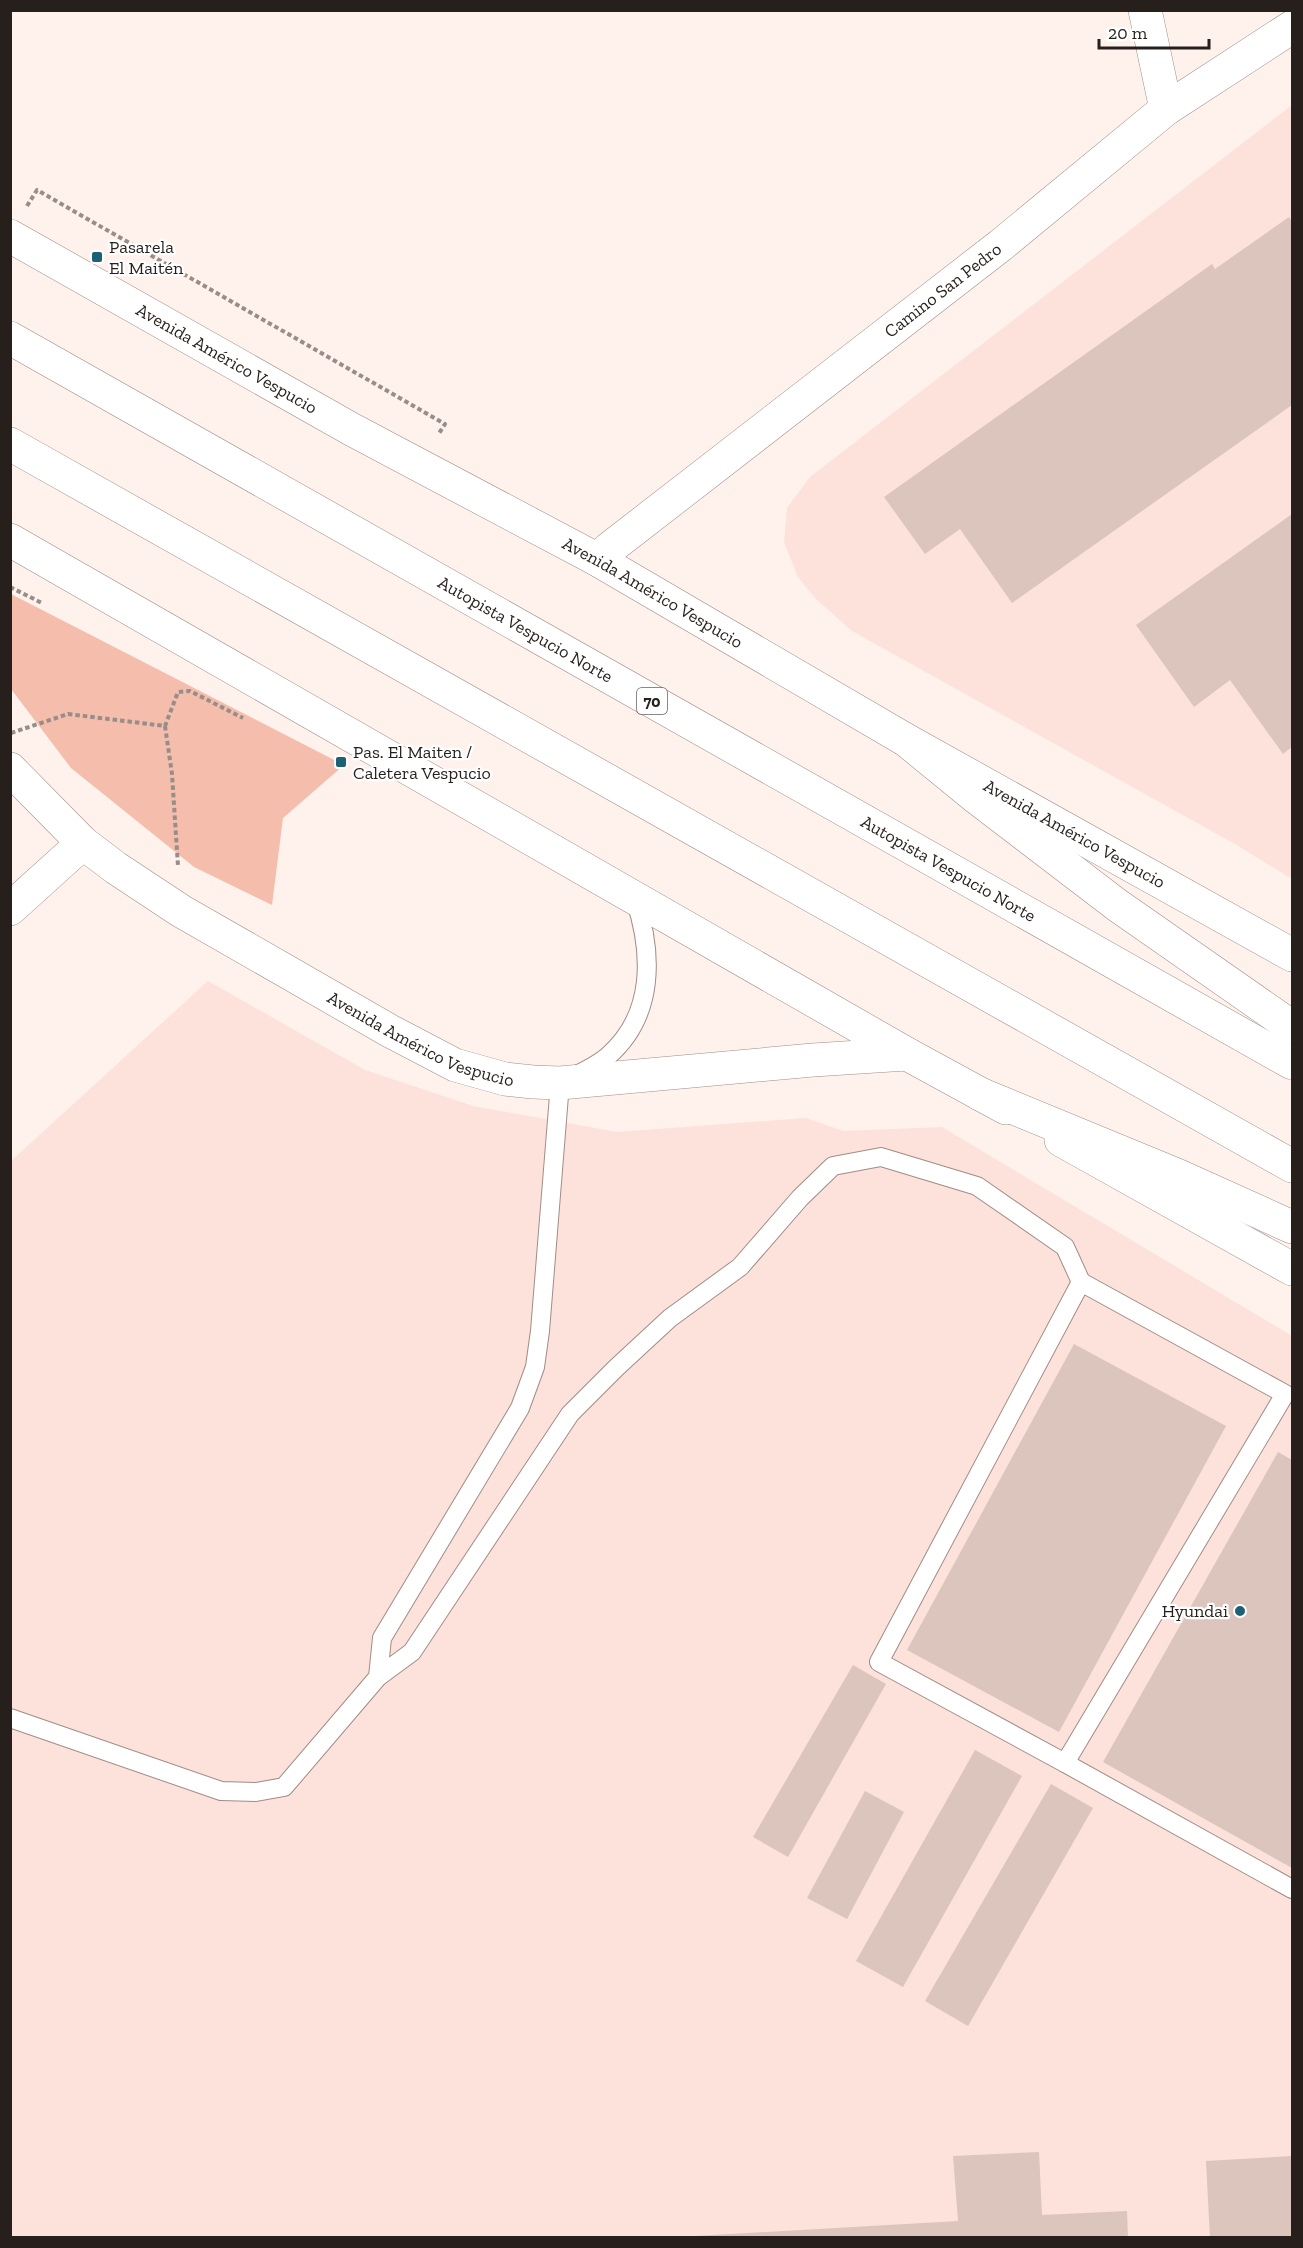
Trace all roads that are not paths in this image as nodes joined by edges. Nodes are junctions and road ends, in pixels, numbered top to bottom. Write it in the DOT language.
graph roads {
  1 [pos="1145,10"];
  2 [pos="1293,27"];
  3 [pos="1166,109"];
  4 [pos="10,236"];
  5 [pos="10,338"];
  6 [pos="10,444"];
  7 [pos="10,540"];
  8 [pos="598,560"];
  9 [pos="906,740"];
  10 [pos="10,769"];
  11 [pos="83,843"];
  12 [pos="634,897"];
  13 [pos="10,909"];
  14 [pos="1293,955"];
  15 [pos="1293,1027"];
  16 [pos="907,1054"];
  17 [pos="1293,1063"];
  18 [pos="560,1083"];
  19 [pos="980,1094"];
  20 [pos="1293,1166"];
  21 [pos="1293,1227"];
  22 [pos="1293,1269"];
  23 [pos="1081,1282"];
  24 [pos="1289,1396"];
  25 [pos="378,1677"];
  26 [pos="10,1718"];
  27 [pos="1065,1763"];
  28 [pos="1293,1889"];
  1 -- 3 [label="main road"];
  2 -- 3 [label="main road, Camino San Pedro"];
  3 -- 8 [label="main road, Camino San Pedro"];
  4 -- 8 [label="main road, Avenida Américo Vespucio"];
  5 -- 17 [label="main road, Autopista Vespucio Norte / 70"];
  6 -- 20 [label="main road"];
  7 -- 12 [label="main road"];
  8 -- 9 [label="main road, Avenida Américo Vespucio"];
  9 -- 14 [label="main road, Avenida Américo Vespucio"];
  9 -- 15 [label="main road"];
  10 -- 11 [label="main road, Avenida Américo Vespucio"];
  11 -- 13 [label="main road"];
  11 -- 18 [label="main road, Avenida Américo Vespucio"];
  12 -- 16 [label="main road"];
  12 -- 18 [label="lane"];
  16 -- 18 [label="main road, Avenida Américo Vespucio"];
  16 -- 19 [label="main road"];
  18 -- 25 [label="lane"];
  19 -- 21 [label="main road"];
  19 -- 22 [label="main road"];
  23 -- 24 [label="lane"];
  23 -- 25 [label="lane"];
  23 -- 27 [label="lane"];
  24 -- 27 [label="lane"];
  25 -- 26 [label="lane"];
  27 -- 28 [label="lane"];
}
